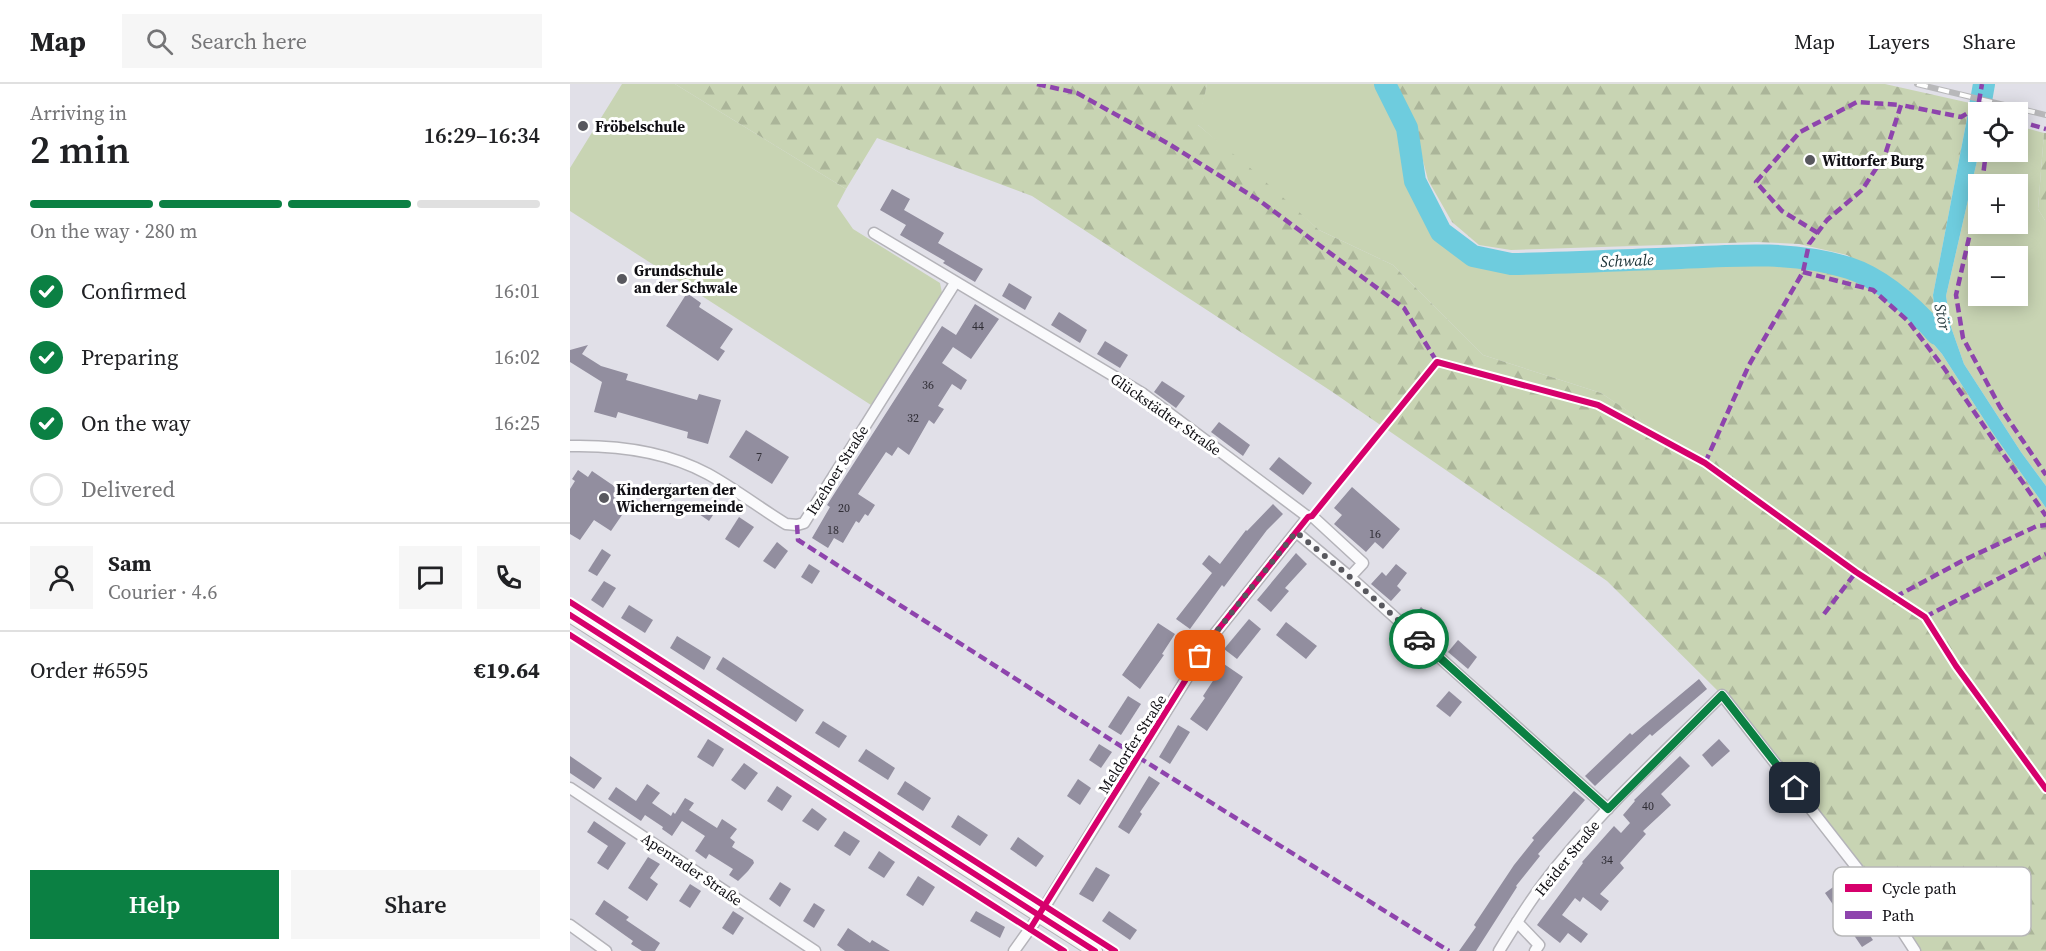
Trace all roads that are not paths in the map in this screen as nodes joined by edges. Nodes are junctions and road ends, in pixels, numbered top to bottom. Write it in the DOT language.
graph roads {
  1 [pos="874,233"];
  2 [pos="955,283"];
  3 [pos="570,447"];
  4 [pos="1308,518"];
  5 [pos="1296,532"];
  6 [pos="1350,577"];
  7 [pos="570,615"];
  8 [pos="570,788"];
  9 [pos="1608,809"];
  10 [pos="1856,867"];
  11 [pos="1040,916"];
  12 [pos="1517,922"];
  13 [pos="570,925"];
  14 [pos="1905,936"];
  15 [pos="606,951"];
  16 [pos="815,951"];
  17 [pos="1014,951"];
  18 [pos="1095,951"];
  19 [pos="1499,951"];
  20 [pos="1535,951"];
  21 [pos="1915,951"];
  1 -- 2 [label="street"];
  2 -- 3 [label="street, Itzehoer Straße"];
  2 -- 4 [label="street, Glückstädter Straße"];
  4 -- 5 [label="street"];
  4 -- 6 [label="street, Glückstädter Straße"];
  5 -- 6 [label="street"];
  5 -- 11 [label="street, Meldorfer Straße"];
  6 -- 9 [label="street"];
  7 -- 11 [label="street"];
  8 -- 16 [label="street, Apenrader Straße"];
  9 -- 10 [label="street, Heider Straße"];
  9 -- 12 [label="street, Heider Straße"];
  11 -- 17 [label="street, Meldorfer Straße"];
  11 -- 18 [label="street"];
  12 -- 19 [label="street, Heider Straße"];
  12 -- 20 [label="street"];
  13 -- 15 [label="street"];
  14 -- 21 [label="street, Heider Straße"];
}
